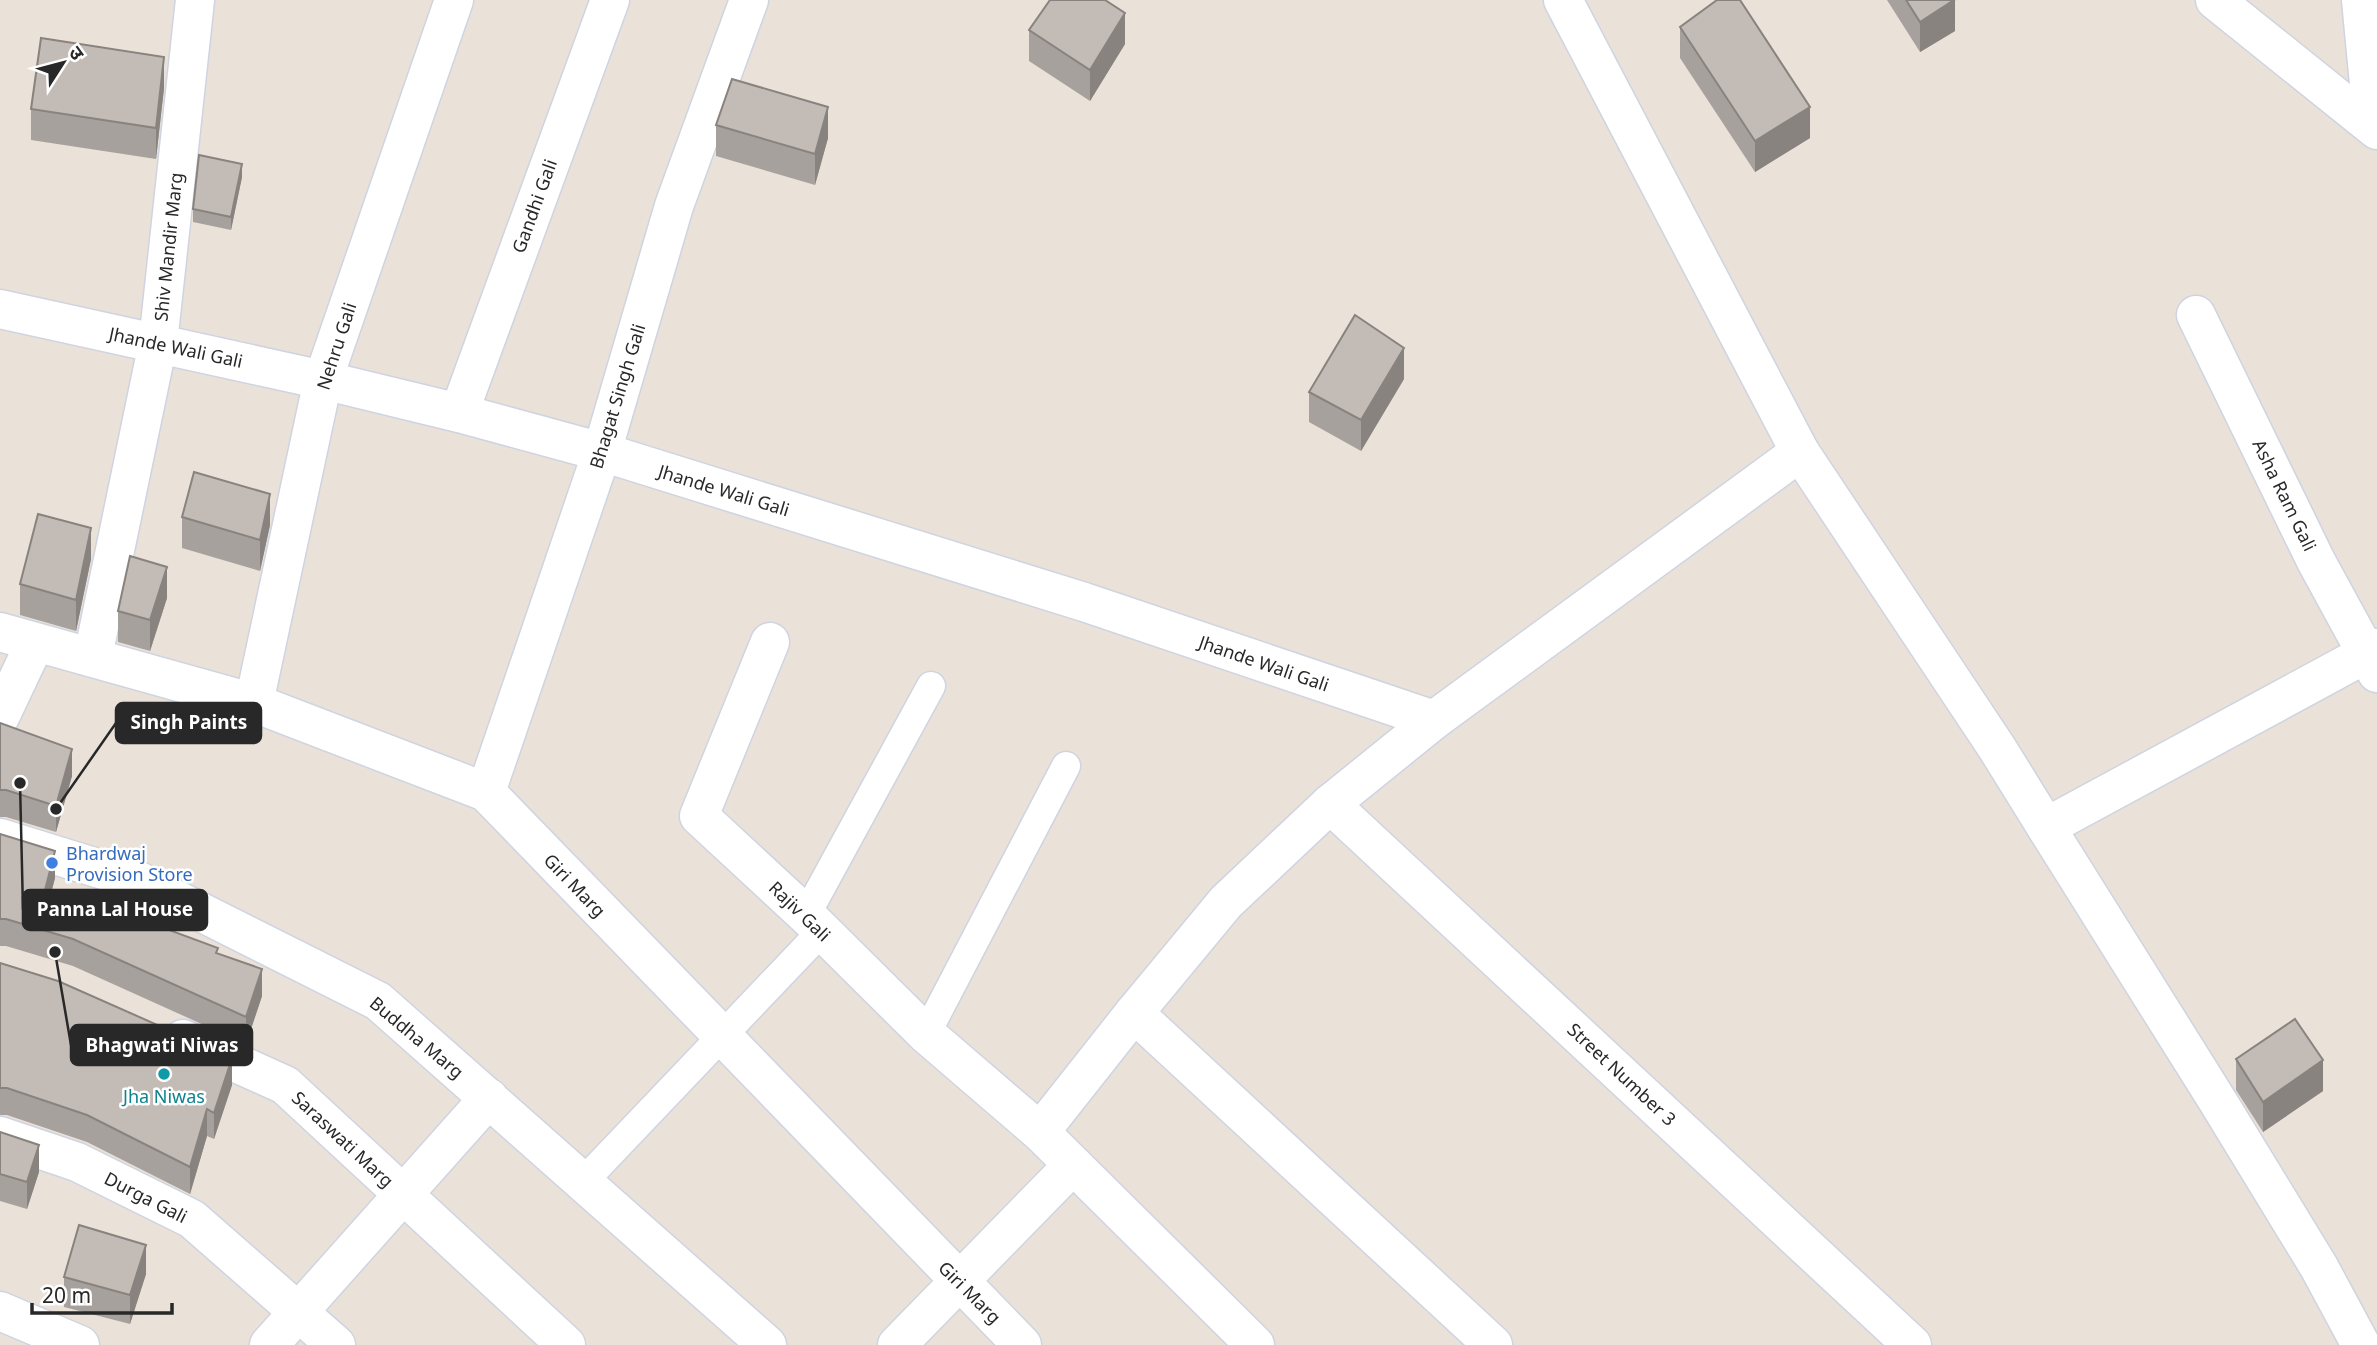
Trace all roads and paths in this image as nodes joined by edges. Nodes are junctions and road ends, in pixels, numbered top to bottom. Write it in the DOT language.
graph roads {
  1 [pos="195,0"];
  2 [pos="454,0"];
  3 [pos="610,0"];
  4 [pos="749,0"];
  5 [pos="1563,0"];
  6 [pos="2215,0"];
  7 [pos="2361,0"];
  8 [pos="2375,128"];
  9 [pos="0,309"];
  10 [pos="2196,315"];
  11 [pos="158,343"];
  12 [pos="323,380"];
  13 [pos="458,413"];
  14 [pos="601,452"];
  15 [pos="1800,452"];
  16 [pos="18,637"];
  17 [pos="770,642"];
  18 [pos="93,656"];
  19 [pos="2373,658"];
  20 [pos="931,686"];
  21 [pos="254,703"];
  22 [pos="0,717"];
  23 [pos="1434,720"];
  24 [pos="1066,766"];
  25 [pos="486,792"];
  26 [pos="1330,804"];
  27 [pos="2046,827"];
  28 [pos="0,838"];
  29 [pos="813,923"];
  30 [pos="1134,1013"];
  31 [pos="151,1025"];
  32 [pos="926,1034"];
  33 [pos="721,1036"];
  34 [pos="489,1098"];
  35 [pos="1040,1132"];
  36 [pos="0,1136"];
  37 [pos="1073,1165"];
  38 [pos="582,1183"];
  39 [pos="402,1196"];
  40 [pos="959,1282"];
  41 [pos="0,1311"];
  42 [pos="299,1311"];
  43 [pos="80,1345"];
  44 [pos="269,1345"];
  45 [pos="336,1345"];
  46 [pos="566,1345"];
  47 [pos="767,1345"];
  48 [pos="897,1345"];
  49 [pos="1022,1345"];
  50 [pos="1255,1345"];
  51 [pos="1493,1345"];
  52 [pos="1912,1345"];
  53 [pos="2361,1345"];
  1 -- 11 [label="street, Shiv Mandir Marg"];
  2 -- 12 [label="street, Nehru Gali"];
  3 -- 13 [label="street, Gandhi Gali"];
  4 -- 14 [label="street, Bhagat Singh Gali"];
  5 -- 15 [label="street"];
  6 -- 8 [label="street"];
  7 -- 8 [label="street"];
  9 -- 11 [label="street, Jhande Wali Gali"];
  10 -- 19 [label="street, Asha Ram Gali"];
  11 -- 12 [label="street, Jhande Wali Gali"];
  11 -- 18 [label="street, Shiv Mandir Marg"];
  12 -- 13 [label="street, Jhande Wali Gali"];
  12 -- 21 [label="street, Nehru Gali"];
  13 -- 14 [label="street, Jhande Wali Gali"];
  14 -- 23 [label="street, Jhande Wali Gali"];
  14 -- 25 [label="street, Bhagat Singh Gali"];
  15 -- 23 [label="street"];
  15 -- 27 [label="street"];
  16 -- 18 [label="street, Giri Marg"];
  16 -- 22 [label="street"];
  17 -- 29 [label="street, Rajiv Gali"];
  18 -- 21 [label="street, Giri Marg"];
  19 -- 27 [label="street"];
  20 -- 29 [label="lane"];
  21 -- 25 [label="street, Giri Marg"];
  23 -- 26 [label="street"];
  24 -- 32 [label="lane"];
  25 -- 33 [label="street, Giri Marg"];
  26 -- 30 [label="street"];
  26 -- 52 [label="street, Street Number 3"];
  27 -- 53 [label="street"];
  28 -- 34 [label="street, Buddha Marg"];
  29 -- 32 [label="street, Rajiv Gali"];
  29 -- 33 [label="lane"];
  30 -- 35 [label="street"];
  30 -- 51 [label="street"];
  31 -- 39 [label="street, Saraswati Marg"];
  32 -- 35 [label="street, Rajiv Gali"];
  33 -- 38 [label="lane"];
  33 -- 40 [label="street, Giri Marg"];
  34 -- 38 [label="street, Buddha Marg"];
  34 -- 39 [label="street"];
  35 -- 37 [label="street, Rajiv Gali"];
  36 -- 42 [label="street, Durga Gali"];
  37 -- 40 [label="street"];
  37 -- 50 [label="street, Rajiv Gali"];
  38 -- 47 [label="street, Buddha Marg"];
  39 -- 42 [label="street"];
  39 -- 46 [label="street, Saraswati Marg"];
  40 -- 48 [label="street"];
  40 -- 49 [label="street, Giri Marg"];
  41 -- 43 [label="street"];
  42 -- 44 [label="street"];
  42 -- 45 [label="street, Durga Gali"];
}
